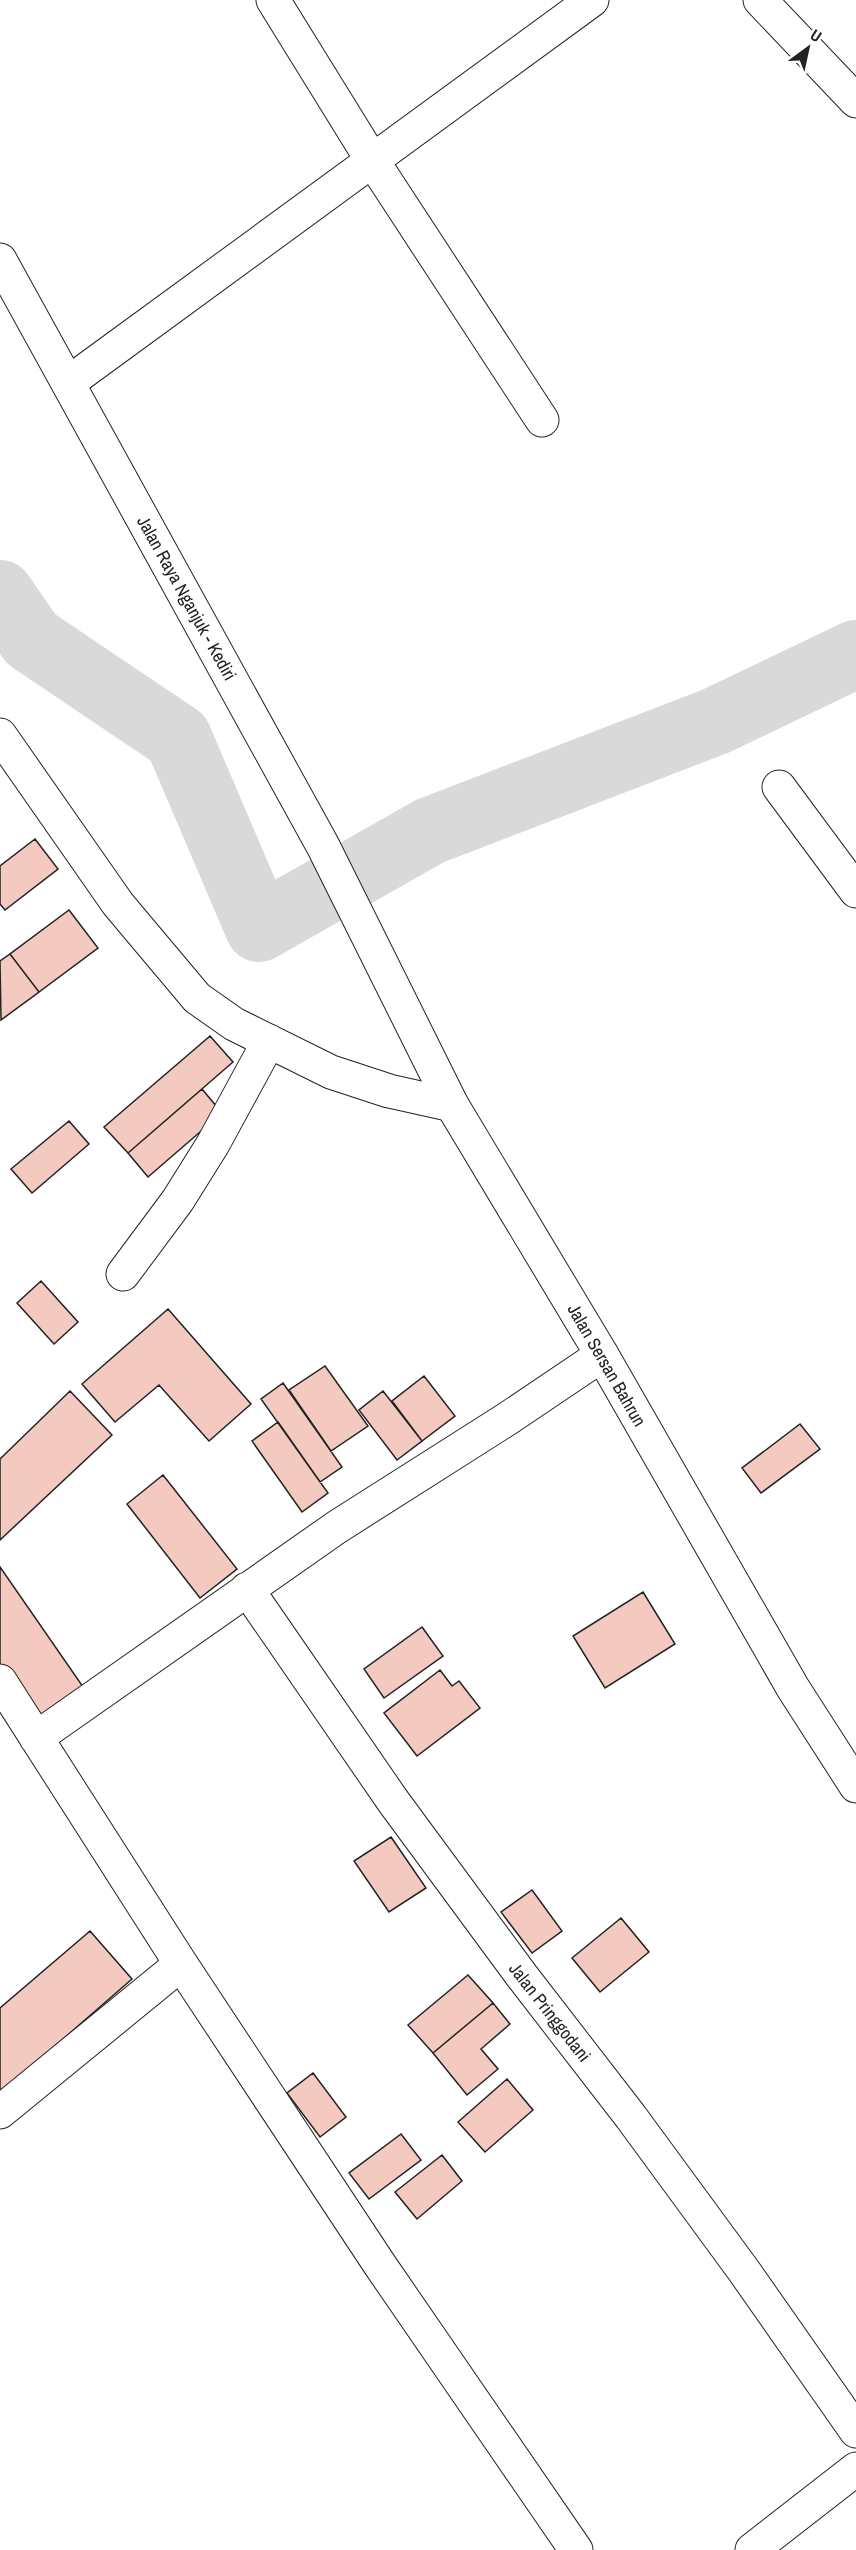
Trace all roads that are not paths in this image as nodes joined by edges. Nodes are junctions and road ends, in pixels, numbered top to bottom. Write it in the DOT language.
graph roads {
  1 [pos="273,0"];
  2 [pos="592,0"];
  3 [pos="760,0"];
  4 [pos="856,101"];
  5 [pos="372,160"];
  6 [pos="0,260"];
  7 [pos="68,383"];
  8 [pos="542,420"];
  9 [pos="0,735"];
  10 [pos="779,787"];
  11 [pos="856,891"];
  12 [pos="369,939"];
  13 [pos="269,1041"];
  14 [pos="452,1106"];
  15 [pos="123,1274"];
  16 [pos="602,1355"];
  17 [pos="247,1589"];
  18 [pos="0,1681"];
  19 [pos="36,1738"];
  20 [pos="856,1786"];
  21 [pos="181,1964"];
  22 [pos="0,2112"];
  23 [pos="856,2431"];
  24 [pos="856,2469"];
  25 [pos="576,2550"];
  26 [pos="752,2550"];
  1 -- 5 [label="street"];
  2 -- 5 [label="street"];
  3 -- 4 [label="street"];
  5 -- 7 [label="street"];
  5 -- 8 [label="street"];
  6 -- 7 [label="street, Jalan Raya Nganjuk - Kediri"];
  7 -- 12 [label="street, Jalan Raya Nganjuk - Kediri"];
  9 -- 13 [label="street"];
  10 -- 11 [label="street"];
  12 -- 14 [label="street, Jalan Sersan Bahrun"];
  13 -- 14 [label="street"];
  13 -- 15 [label="street"];
  14 -- 16 [label="street, Jalan Sersan Bahrun"];
  16 -- 17 [label="street"];
  16 -- 20 [label="street, Jalan Sersan Bahrun"];
  17 -- 19 [label="street"];
  17 -- 23 [label="street, Jalan Pringgodani"];
  18 -- 19 [label="street"];
  19 -- 21 [label="street"];
  21 -- 22 [label="street"];
  21 -- 25 [label="street"];
  24 -- 26 [label="street"];
}
